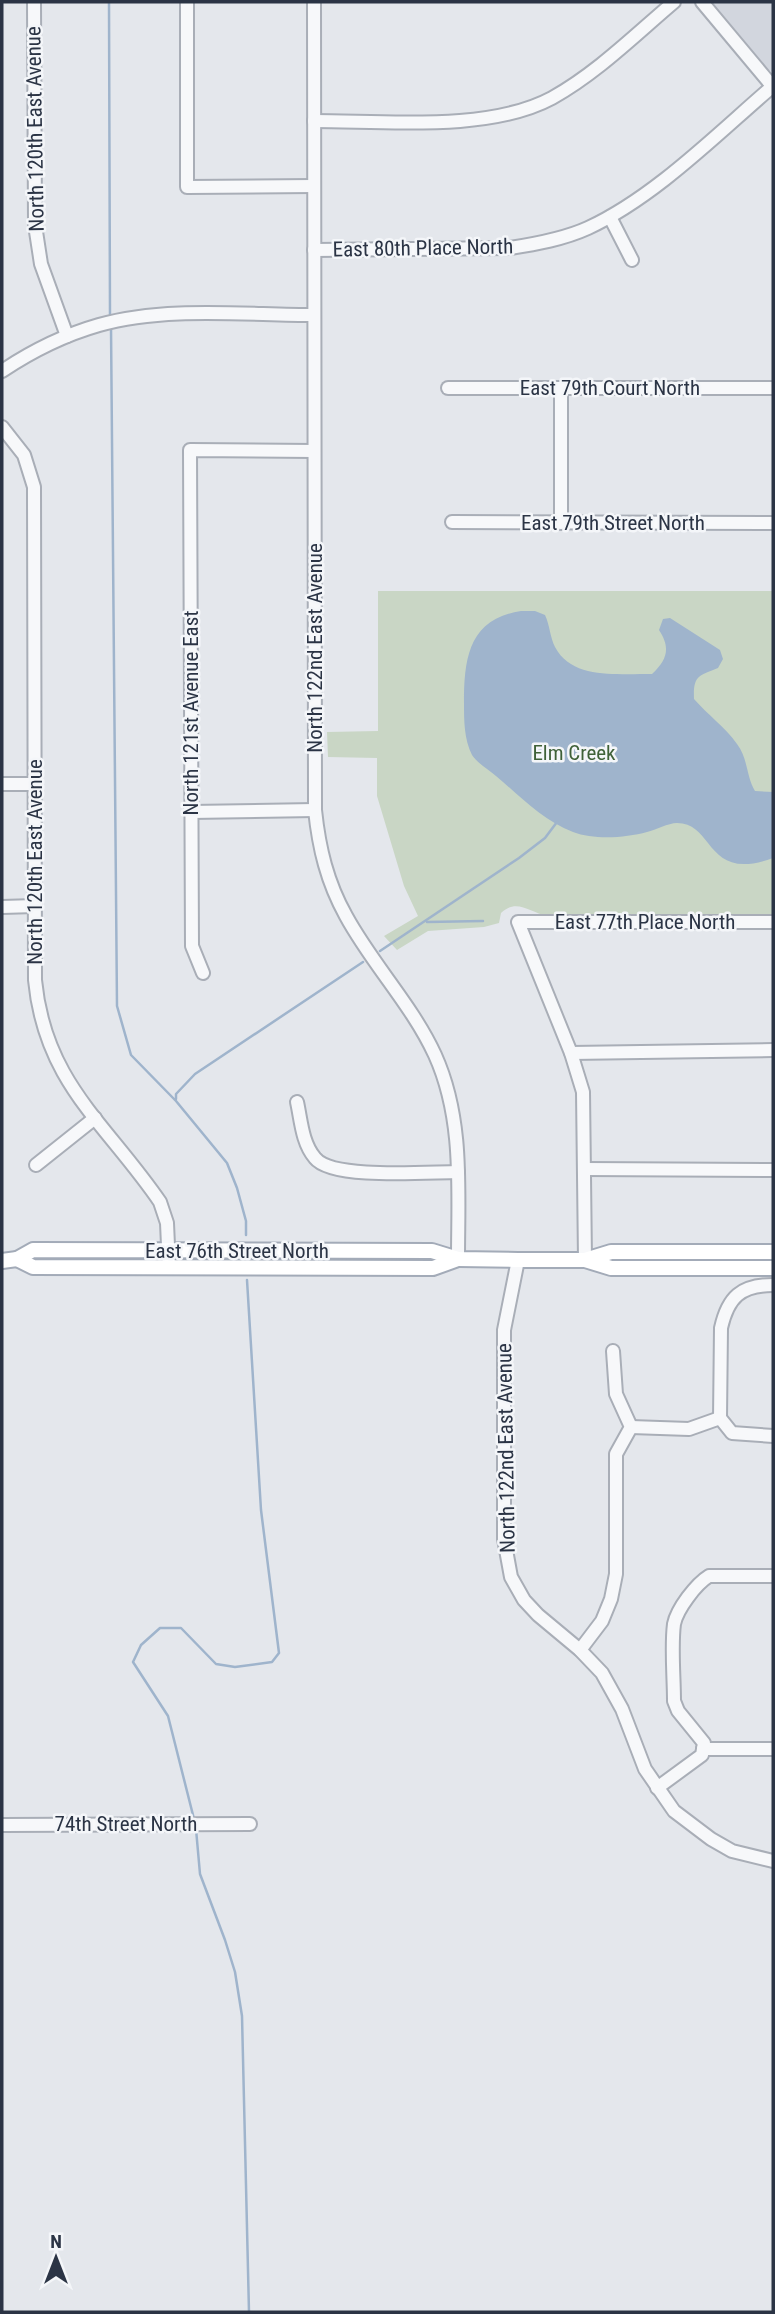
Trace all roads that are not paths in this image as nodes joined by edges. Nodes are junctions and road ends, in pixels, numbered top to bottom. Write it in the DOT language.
graph roads {
  1 [pos="34,2"];
  2 [pos="187,2"];
  3 [pos="314,2"];
  4 [pos="674,2"];
  5 [pos="702,2"];
  6 [pos="773,86"];
  7 [pos="314,121"];
  8 [pos="314,186"];
  9 [pos="610,217"];
  10 [pos="314,250"];
  11 [pos="632,260"];
  12 [pos="314,315"];
  13 [pos="67,335"];
  14 [pos="2,371"];
  15 [pos="448,388"];
  16 [pos="561,388"];
  17 [pos="773,388"];
  18 [pos="2,427"];
  19 [pos="314,451"];
  20 [pos="452,522"];
  21 [pos="561,523"];
  22 [pos="773,523"];
  23 [pos="2,784"];
  24 [pos="35,784"];
  25 [pos="315,810"];
  26 [pos="191,812"];
  27 [pos="36,906"];
  28 [pos="2,907"];
  29 [pos="773,922"];
  30 [pos="203,973"];
  31 [pos="773,1050"];
  32 [pos="571,1053"];
  33 [pos="297,1101"];
  34 [pos="95,1118"];
  35 [pos="36,1165"];
  36 [pos="584,1169"];
  37 [pos="773,1170"];
  38 [pos="458,1172"];
  39 [pos="169,1250"];
  40 [pos="773,1252"];
  41 [pos="17,1259"];
  42 [pos="458,1259"];
  43 [pos="518,1260"];
  44 [pos="585,1260"];
  45 [pos="2,1261"];
  46 [pos="169,1268"];
  47 [pos="773,1268"];
  48 [pos="773,1285"];
  49 [pos="613,1351"];
  50 [pos="720,1418"];
  51 [pos="631,1427"];
  52 [pos="773,1436"];
  53 [pos="773,1576"];
  54 [pos="580,1650"];
  55 [pos="703,1749"];
  56 [pos="773,1749"];
  57 [pos="657,1788"];
  58 [pos="250,1824"];
  59 [pos="2,1825"];
  60 [pos="773,1861"];
  1 -- 13 [label="street, North 120th East Avenue"];
  2 -- 8 [label="street"];
  3 -- 7 [label="street, North 122nd East Avenue"];
  4 -- 7 [label="street"];
  5 -- 6 [label="street"];
  6 -- 9 [label="street, East 80th Place North"];
  7 -- 8 [label="street, North 122nd East Avenue"];
  8 -- 10 [label="street, North 122nd East Avenue"];
  9 -- 10 [label="street, East 80th Place North"];
  9 -- 11 [label="street"];
  10 -- 12 [label="street, North 122nd East Avenue"];
  12 -- 13 [label="street"];
  12 -- 19 [label="street, North 122nd East Avenue"];
  13 -- 14 [label="street"];
  15 -- 16 [label="street, East 79th Court North"];
  16 -- 17 [label="street, East 79th Court North"];
  16 -- 21 [label="street"];
  18 -- 24 [label="street, North 120th East Avenue"];
  19 -- 25 [label="street, North 122nd East Avenue"];
  19 -- 26 [label="street, North 121st Avenue East"];
  20 -- 21 [label="street, East 79th Street North"];
  21 -- 22 [label="street, East 79th Street North"];
  23 -- 24 [label="street"];
  24 -- 27 [label="street, North 120th East Avenue"];
  25 -- 26 [label="street"];
  25 -- 38 [label="street, North 122nd East Avenue"];
  26 -- 30 [label="street, North 121st Avenue East"];
  27 -- 28 [label="street"];
  27 -- 34 [label="street, North 120th East Avenue"];
  29 -- 32 [label="street, East 77th Place North"];
  31 -- 32 [label="street"];
  32 -- 36 [label="street"];
  33 -- 38 [label="street"];
  34 -- 35 [label="street"];
  34 -- 39 [label="street, North 120th East Avenue"];
  36 -- 37 [label="street"];
  36 -- 44 [label="street"];
  38 -- 42 [label="street, North 122nd East Avenue"];
  39 -- 41 [label="main road, East 76th Street North"];
  39 -- 42 [label="main road, East 76th Street North"];
  39 -- 46 [label="street, North 120th East Avenue"];
  40 -- 44 [label="main road, East 76th Street North"];
  41 -- 45 [label="main road, East 76th Street North"];
  41 -- 46 [label="main road, East 76th Street North"];
  42 -- 43 [label="main road, East 76th Street North"];
  42 -- 46 [label="main road, East 76th Street North"];
  43 -- 44 [label="main road, East 76th Street North"];
  43 -- 54 [label="street, North 122nd East Avenue"];
  44 -- 47 [label="main road, East 76th Street North"];
  48 -- 50 [label="street"];
  49 -- 51 [label="street"];
  50 -- 51 [label="street"];
  50 -- 52 [label="street"];
  51 -- 54 [label="street"];
  53 -- 55 [label="street"];
  54 -- 57 [label="street, North 122nd East Avenue"];
  55 -- 56 [label="street"];
  55 -- 57 [label="street"];
  57 -- 60 [label="street, North 122nd East Avenue"];
  58 -- 59 [label="street, 74th Street North"];
}
